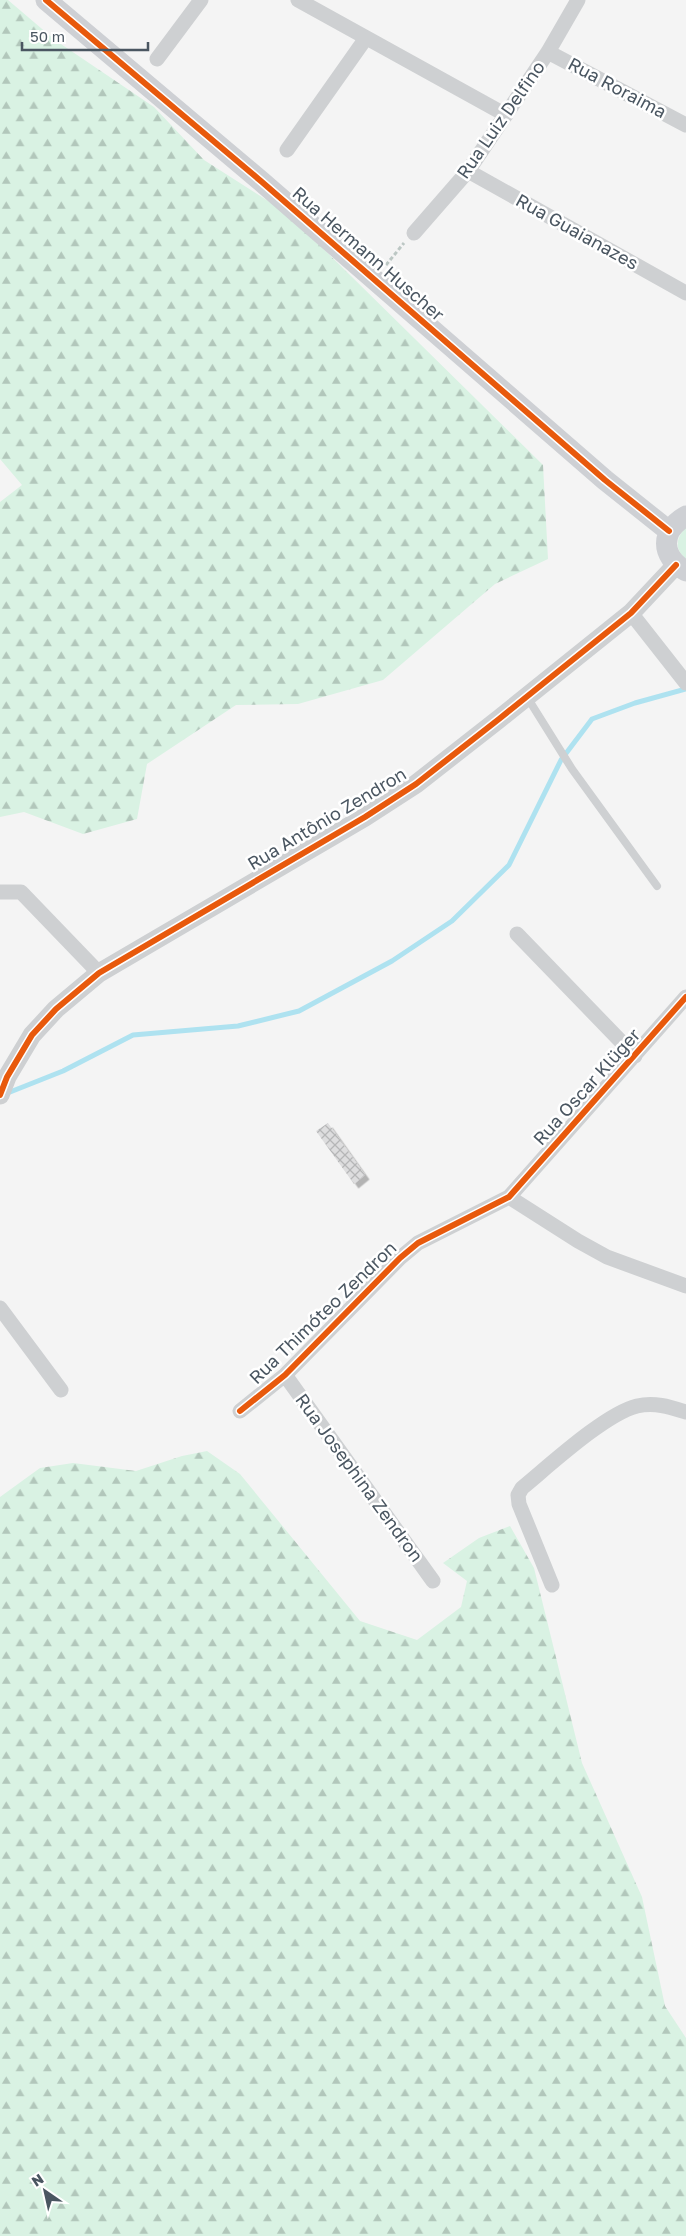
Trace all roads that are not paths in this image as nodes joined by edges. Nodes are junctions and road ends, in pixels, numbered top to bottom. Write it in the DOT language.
graph roads {
  1 [pos="46,0"];
  2 [pos="200,0"];
  3 [pos="298,0"];
  4 [pos="578,0"];
  5 [pos="366,38"];
  6 [pos="548,52"];
  7 [pos="157,59"];
  8 [pos="506,115"];
  9 [pos="686,124"];
  10 [pos="287,150"];
  11 [pos="468,171"];
  12 [pos="414,232"];
  13 [pos="686,293"];
  14 [pos="686,516"];
  15 [pos="669,531"];
  16 [pos="681,568"];
  17 [pos="631,613"];
  18 [pos="682,677"];
  19 [pos="527,697"];
  20 [pos="657,886"];
  21 [pos="0,892"];
  22 [pos="517,934"];
  23 [pos="99,974"];
  24 [pos="686,997"];
  25 [pos="634,1056"];
  26 [pos="2,1086"];
  27 [pos="509,1197"];
  28 [pos="686,1286"];
  29 [pos="0,1308"];
  30 [pos="285,1375"];
  31 [pos="61,1390"];
  32 [pos="240,1411"];
  33 [pos="686,1412"];
  34 [pos="433,1581"];
  35 [pos="552,1585"];
  1 -- 15 [label="main road, Rua Hermann Huscher"];
  2 -- 7 [label="street"];
  3 -- 5 [label="street"];
  4 -- 6 [label="street, Rua Luiz Delfino"];
  5 -- 8 [label="street"];
  5 -- 10 [label="street"];
  6 -- 8 [label="street, Rua Luiz Delfino"];
  6 -- 9 [label="street, Rua Roraima"];
  8 -- 11 [label="street, Rua Luiz Delfino"];
  11 -- 12 [label="street, Rua Luiz Delfino"];
  11 -- 13 [label="street, Rua Guaianazes"];
  14 -- 15 [label="main road"];
  15 -- 16 [label="main road"];
  16 -- 17 [label="street, Rua Antônio Zendron"];
  17 -- 18 [label="street"];
  17 -- 19 [label="street, Rua Antônio Zendron"];
  19 -- 20 [label="lane"];
  19 -- 23 [label="street, Rua Antônio Zendron"];
  21 -- 23 [label="street"];
  22 -- 25 [label="street"];
  23 -- 26 [label="street, Rua Antônio Zendron"];
  24 -- 25 [label="street, Rua Oscar Klüger"];
  25 -- 27 [label="street, Rua Oscar Klüger"];
  27 -- 28 [label="street"];
  27 -- 30 [label="street, Rua Thimóteo Zendron"];
  29 -- 31 [label="street"];
  30 -- 32 [label="street, Rua Thimóteo Zendron"];
  30 -- 34 [label="street, Rua Josephina Zendron"];
  33 -- 35 [label="street"];
}
